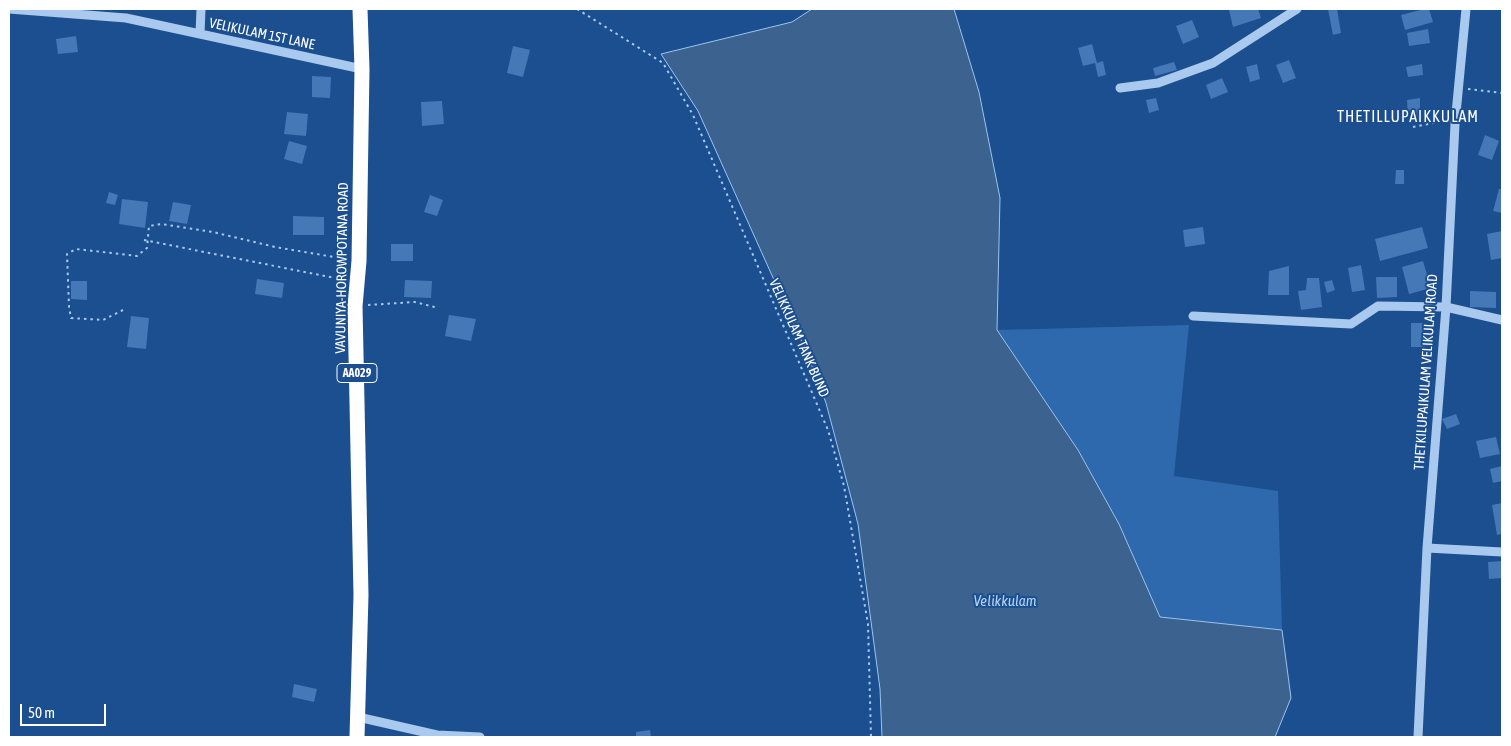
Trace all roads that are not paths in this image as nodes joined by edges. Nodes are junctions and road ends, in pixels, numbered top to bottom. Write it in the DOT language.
graph roads {
  1 [pos="9,9"];
  2 [pos="201,9"];
  3 [pos="360,9"];
  4 [pos="1297,9"];
  5 [pos="1466,9"];
  6 [pos="200,34"];
  7 [pos="362,69"];
  8 [pos="1120,88"];
  9 [pos="1446,307"];
  10 [pos="1193,316"];
  11 [pos="1502,320"];
  12 [pos="1427,548"];
  13 [pos="1502,552"];
  14 [pos="358,717"];
  15 [pos="357,737"];
  16 [pos="480,737"];
  17 [pos="1418,737"];
  1 -- 6 [label="street, VELIKULAM 1ST LANE"];
  2 -- 6 [label="street"];
  3 -- 7 [label="highway, VAVUNIYA-HOROWPOTANA ROAD / AA029"];
  4 -- 8 [label="street"];
  5 -- 9 [label="street, THETKILUPAIKULAM VELIKULAM ROAD"];
  6 -- 7 [label="street, VELIKULAM 1ST LANE"];
  7 -- 14 [label="highway, VAVUNIYA-HOROWPOTANA ROAD / AA029"];
  9 -- 10 [label="street"];
  9 -- 11 [label="street"];
  9 -- 12 [label="street, THETKILUPAIKULAM VELIKULAM ROAD"];
  12 -- 13 [label="street"];
  12 -- 17 [label="street, THETKILUPAIKULAM VELIKULAM ROAD"];
  14 -- 15 [label="highway, VAVUNIYA-HOROWPOTANA ROAD / AA029"];
  14 -- 16 [label="street"];
}
